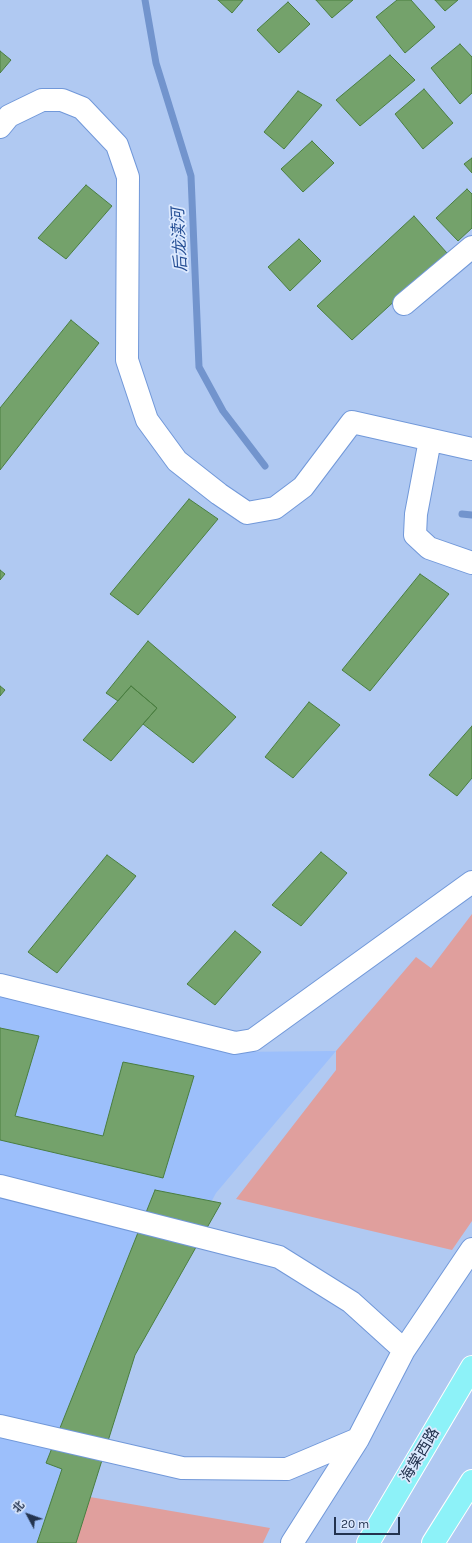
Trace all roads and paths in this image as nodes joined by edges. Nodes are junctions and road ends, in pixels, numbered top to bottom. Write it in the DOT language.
graph roads {
  1 [pos="0,127"];
  2 [pos="472,247"];
  3 [pos="404,304"];
  4 [pos="430,440"];
  5 [pos="472,449"];
  6 [pos="472,563"];
  7 [pos="472,882"];
  8 [pos="0,985"];
  9 [pos="0,1186"];
  10 [pos="472,1249"];
  11 [pos="404,1350"];
  12 [pos="472,1367"];
  13 [pos="0,1426"];
  14 [pos="358,1439"];
  15 [pos="472,1481"];
  16 [pos="292,1543"];
  17 [pos="368,1543"];
  18 [pos="433,1543"];
  1 -- 4 [label="street"];
  2 -- 3 [label="street"];
  4 -- 5 [label="street"];
  4 -- 6 [label="street"];
  7 -- 8 [label="street"];
  9 -- 11 [label="street"];
  10 -- 11 [label="street"];
  11 -- 14 [label="street"];
  12 -- 17 [label="main road, 海棠西路"];
  13 -- 14 [label="street"];
  14 -- 16 [label="street"];
  15 -- 18 [label="main road"];
}
